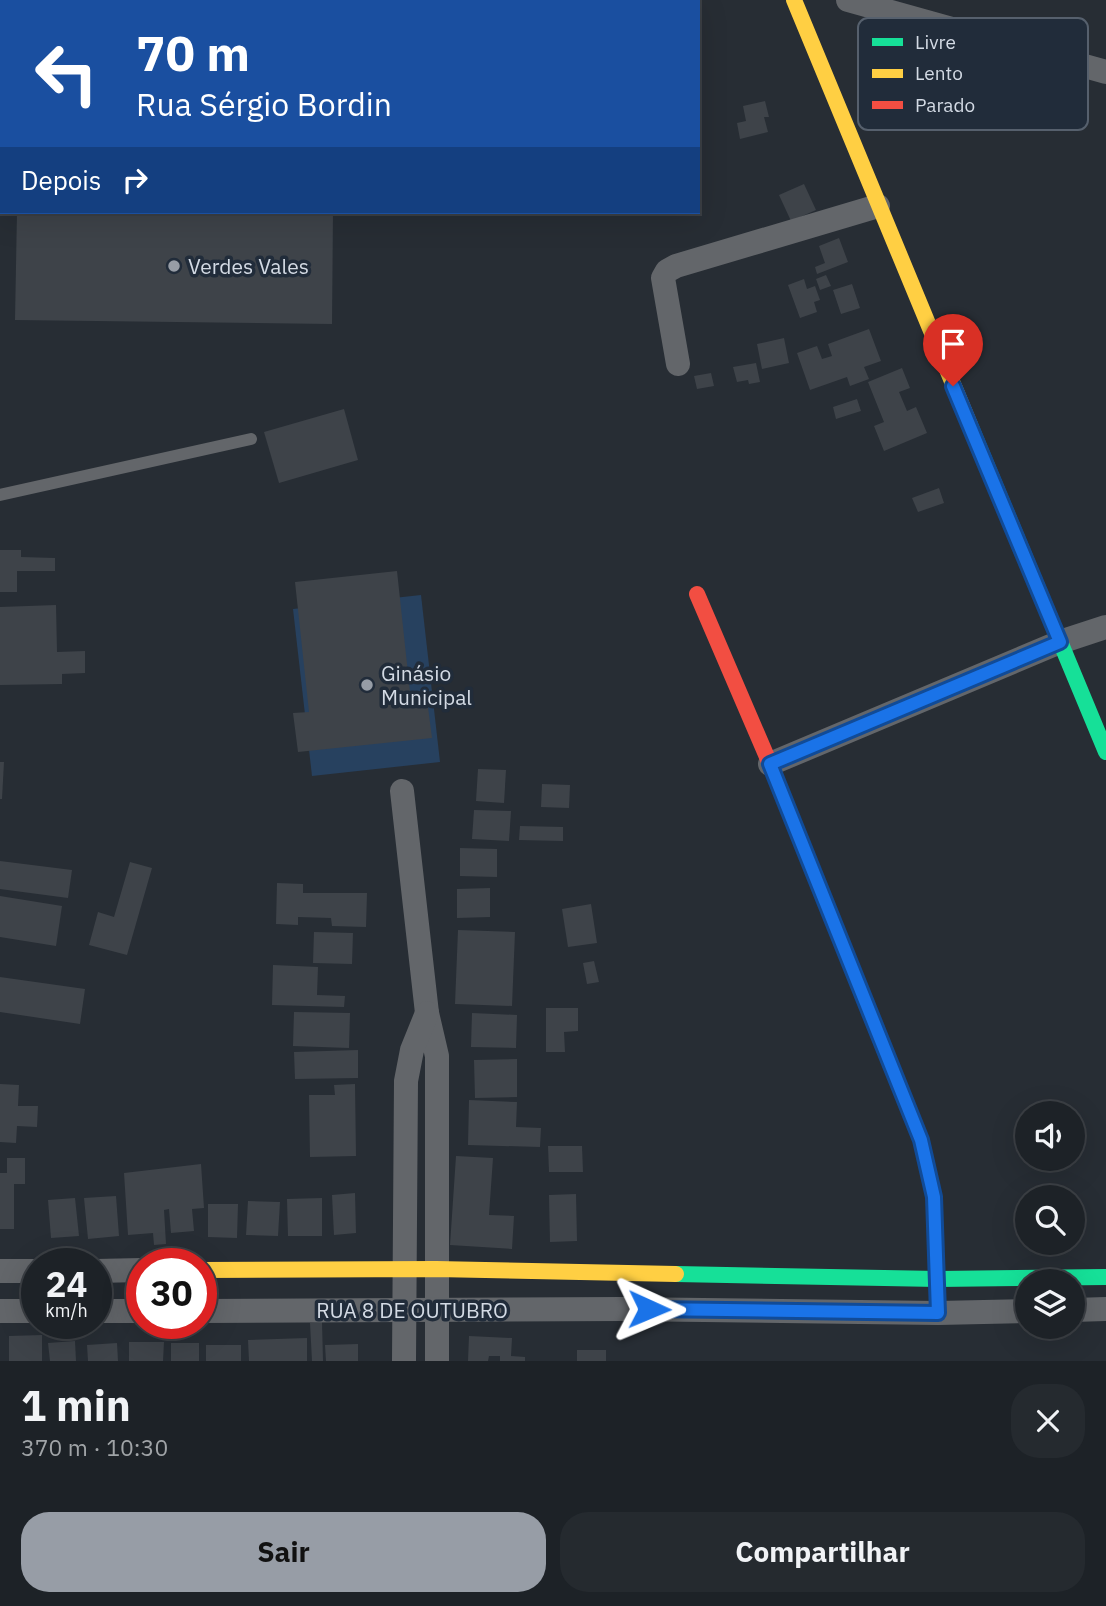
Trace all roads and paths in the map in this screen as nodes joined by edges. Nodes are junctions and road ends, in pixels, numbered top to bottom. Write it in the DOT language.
graph roads {
  1 [pos="794,0"];
  2 [pos="848,0"];
  3 [pos="912,18"];
  4 [pos="1088,67"];
  5 [pos="1106,72"];
  6 [pos="878,206"];
  7 [pos="678,364"];
  8 [pos="251,439"];
  9 [pos="0,495"];
  10 [pos="697,594"];
  11 [pos="1106,627"];
  12 [pos="1060,642"];
  13 [pos="1106,752"];
  14 [pos="770,764"];
  15 [pos="402,791"];
  16 [pos="427,1013"];
  17 [pos="405,1146"];
  18 [pos="437,1146"];
  19 [pos="404,1269"];
  20 [pos="436,1269"];
  21 [pos="217,1270"];
  22 [pos="0,1271"];
  23 [pos="21,1271"];
  24 [pos="621,1274"];
  25 [pos="1106,1277"];
  26 [pos="938,1279"];
  27 [pos="623,1309"];
  28 [pos="1106,1309"];
  29 [pos="437,1310"];
  30 [pos="1085,1310"];
  31 [pos="0,1311"];
  32 [pos="21,1311"];
  33 [pos="217,1311"];
  34 [pos="404,1311"];
  35 [pos="1015,1311"];
  36 [pos="938,1313"];
  37 [pos="404,1361"];
  38 [pos="437,1361"];
  1 -- 6 [label="street"];
  2 -- 3 [label="street"];
  4 -- 5 [label="street"];
  6 -- 7 [label="street"];
  6 -- 12 [label="street"];
  8 -- 9 [label="lane"];
  10 -- 14 [label="street"];
  11 -- 12 [label="street"];
  12 -- 13 [label="street"];
  12 -- 14 [label="street"];
  14 -- 26 [label="street"];
  15 -- 16 [label="street"];
  16 -- 17 [label="street"];
  16 -- 18 [label="street"];
  17 -- 18 [label="street"];
  17 -- 19 [label="street"];
  18 -- 20 [label="street"];
  19 -- 20 [label="street, RUA 8 DE OUTUBRO"];
  19 -- 21 [label="street, RUA 8 DE OUTUBRO"];
  19 -- 34 [label="street"];
  20 -- 24 [label="street, RUA 8 DE OUTUBRO"];
  20 -- 29 [label="street"];
  22 -- 23 [label="street"];
  24 -- 26 [label="street, RUA 8 DE OUTUBRO"];
  24 -- 27 [label="street"];
  25 -- 26 [label="street, RUA 8 DE OUTUBRO"];
  26 -- 36 [label="street"];
  27 -- 29 [label="street, RUA 8 DE OUTUBRO"];
  27 -- 36 [label="street, RUA 8 DE OUTUBRO"];
  28 -- 30 [label="street"];
  29 -- 34 [label="street, RUA 8 DE OUTUBRO"];
  29 -- 38 [label="street"];
  31 -- 32 [label="street"];
  33 -- 34 [label="street, RUA 8 DE OUTUBRO"];
  34 -- 37 [label="street"];
  35 -- 36 [label="street, RUA 8 DE OUTUBRO"];
}
